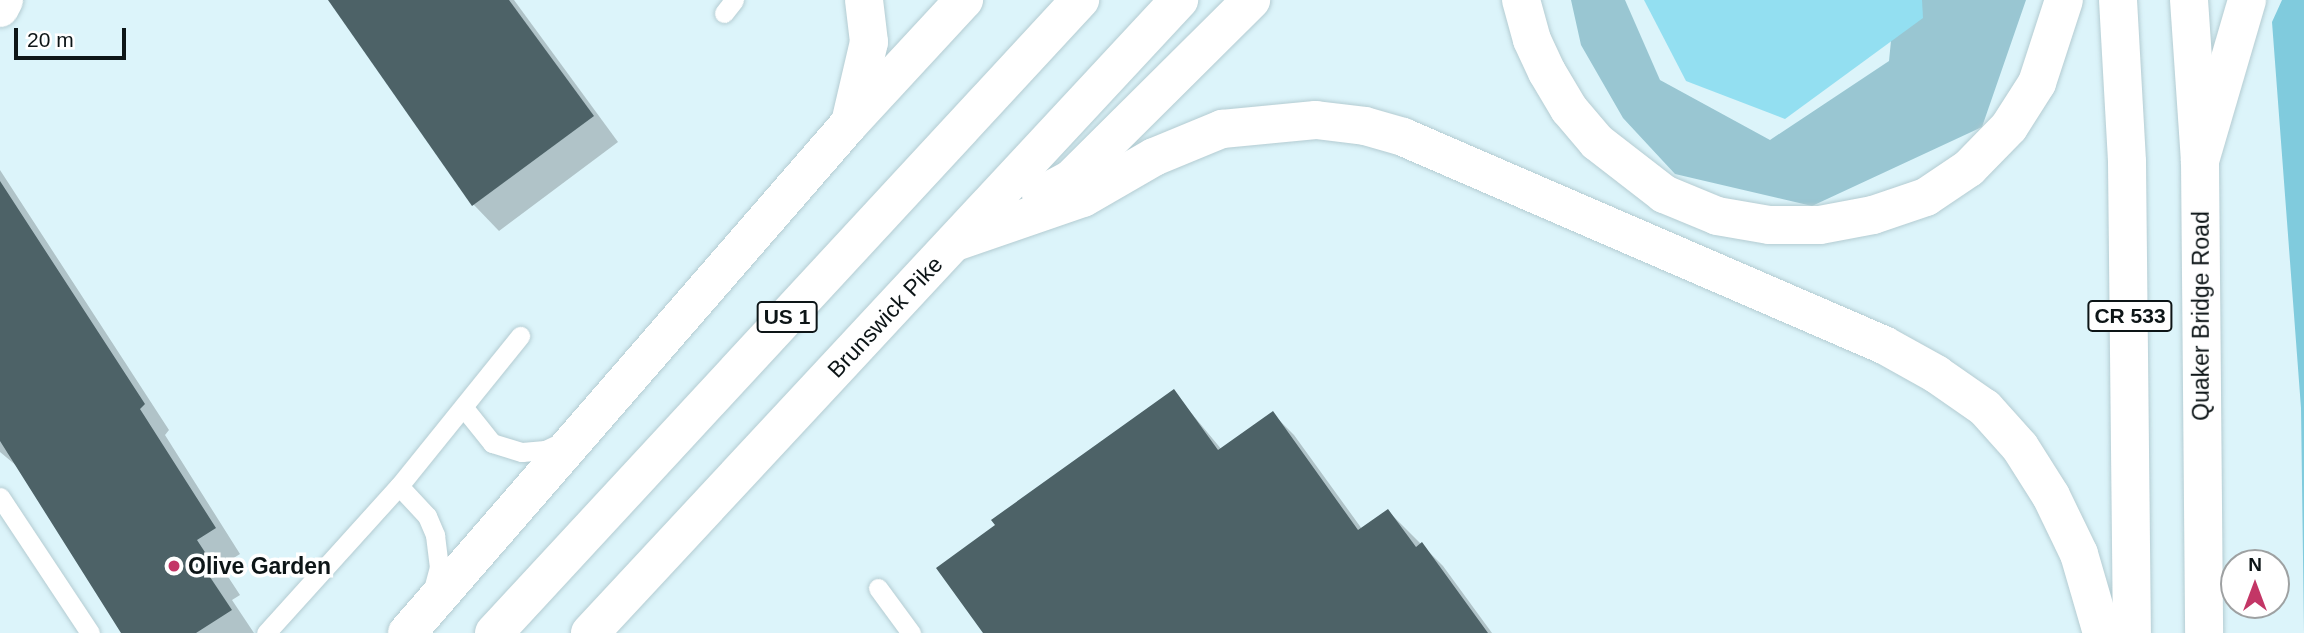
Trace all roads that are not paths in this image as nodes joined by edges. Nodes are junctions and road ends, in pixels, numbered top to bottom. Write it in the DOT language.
graph roads {
  1 [pos="4,0"];
  2 [pos="729,0"];
  3 [pos="734,0"];
  4 [pos="864,0"];
  5 [pos="964,0"];
  6 [pos="1080,0"];
  7 [pos="1179,0"];
  8 [pos="1251,0"];
  9 [pos="1521,0"];
  10 [pos="2064,0"];
  11 [pos="2118,0"];
  12 [pos="2189,0"];
  13 [pos="2247,0"];
  14 [pos="0,8"];
  15 [pos="850,123"];
  16 [pos="2200,161"];
  17 [pos="955,242"];
  18 [pos="520,336"];
  19 [pos="464,408"];
  20 [pos="580,433"];
  21 [pos="399,486"];
  22 [pos="0,497"];
  23 [pos="878,588"];
  24 [pos="418,620"];
  25 [pos="90,633"];
  26 [pos="266,633"];
  27 [pos="494,633"];
  28 [pos="590,633"];
  29 [pos="911,633"];
  30 [pos="2102,633"];
  31 [pos="2132,633"];
  32 [pos="2204,633"];
  1 -- 14 [label="main road"];
  2 -- 3 [label="lane"];
  4 -- 15 [label="main road"];
  5 -- 15 [label="main road"];
  6 -- 27 [label="main road, US 1"];
  7 -- 17 [label="main road, Brunswick Pike"];
  8 -- 17 [label="main road"];
  9 -- 10 [label="main road"];
  11 -- 31 [label="main road, CR 533"];
  12 -- 16 [label="main road, Quaker Bridge Road / CR 533"];
  13 -- 16 [label="main road"];
  15 -- 20 [label="main road"];
  16 -- 32 [label="main road, Quaker Bridge Road / CR 533"];
  17 -- 28 [label="main road, Brunswick Pike"];
  17 -- 30 [label="main road"];
  18 -- 19 [label="lane"];
  19 -- 20 [label="lane"];
  19 -- 21 [label="lane"];
  20 -- 24 [label="main road"];
  21 -- 24 [label="lane"];
  21 -- 26 [label="lane"];
  22 -- 25 [label="lane"];
  23 -- 29 [label="lane"];
}
